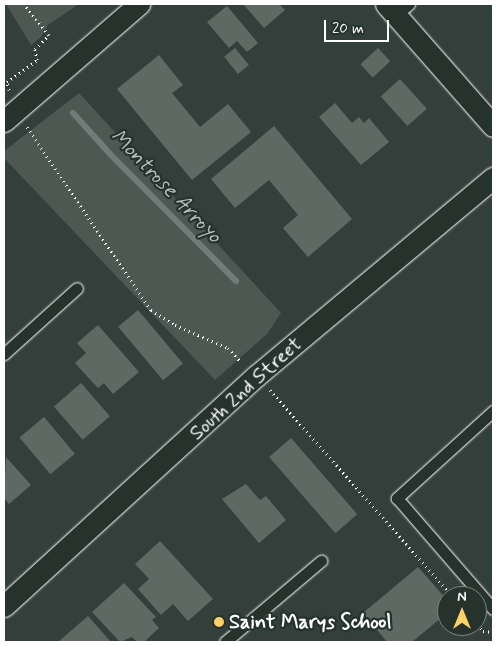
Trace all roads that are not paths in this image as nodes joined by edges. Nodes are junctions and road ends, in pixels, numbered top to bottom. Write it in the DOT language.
graph roads {
  1 [pos="139,4"];
  2 [pos="397,8"];
  3 [pos="4,121"];
  4 [pos="493,126"];
  5 [pos="493,178"];
  6 [pos="77,288"];
  7 [pos="4,354"];
  8 [pos="493,412"];
  9 [pos="321,561"];
  10 [pos="4,606"];
  11 [pos="493,609"];
  12 [pos="225,642"];
  1 -- 3 [label="street"];
  2 -- 4 [label="street"];
  5 -- 10 [label="street, South 2nd Street"];
  6 -- 7 [label="lane"];
  8 -- 11 [label="lane"];
  9 -- 12 [label="lane"];
}
